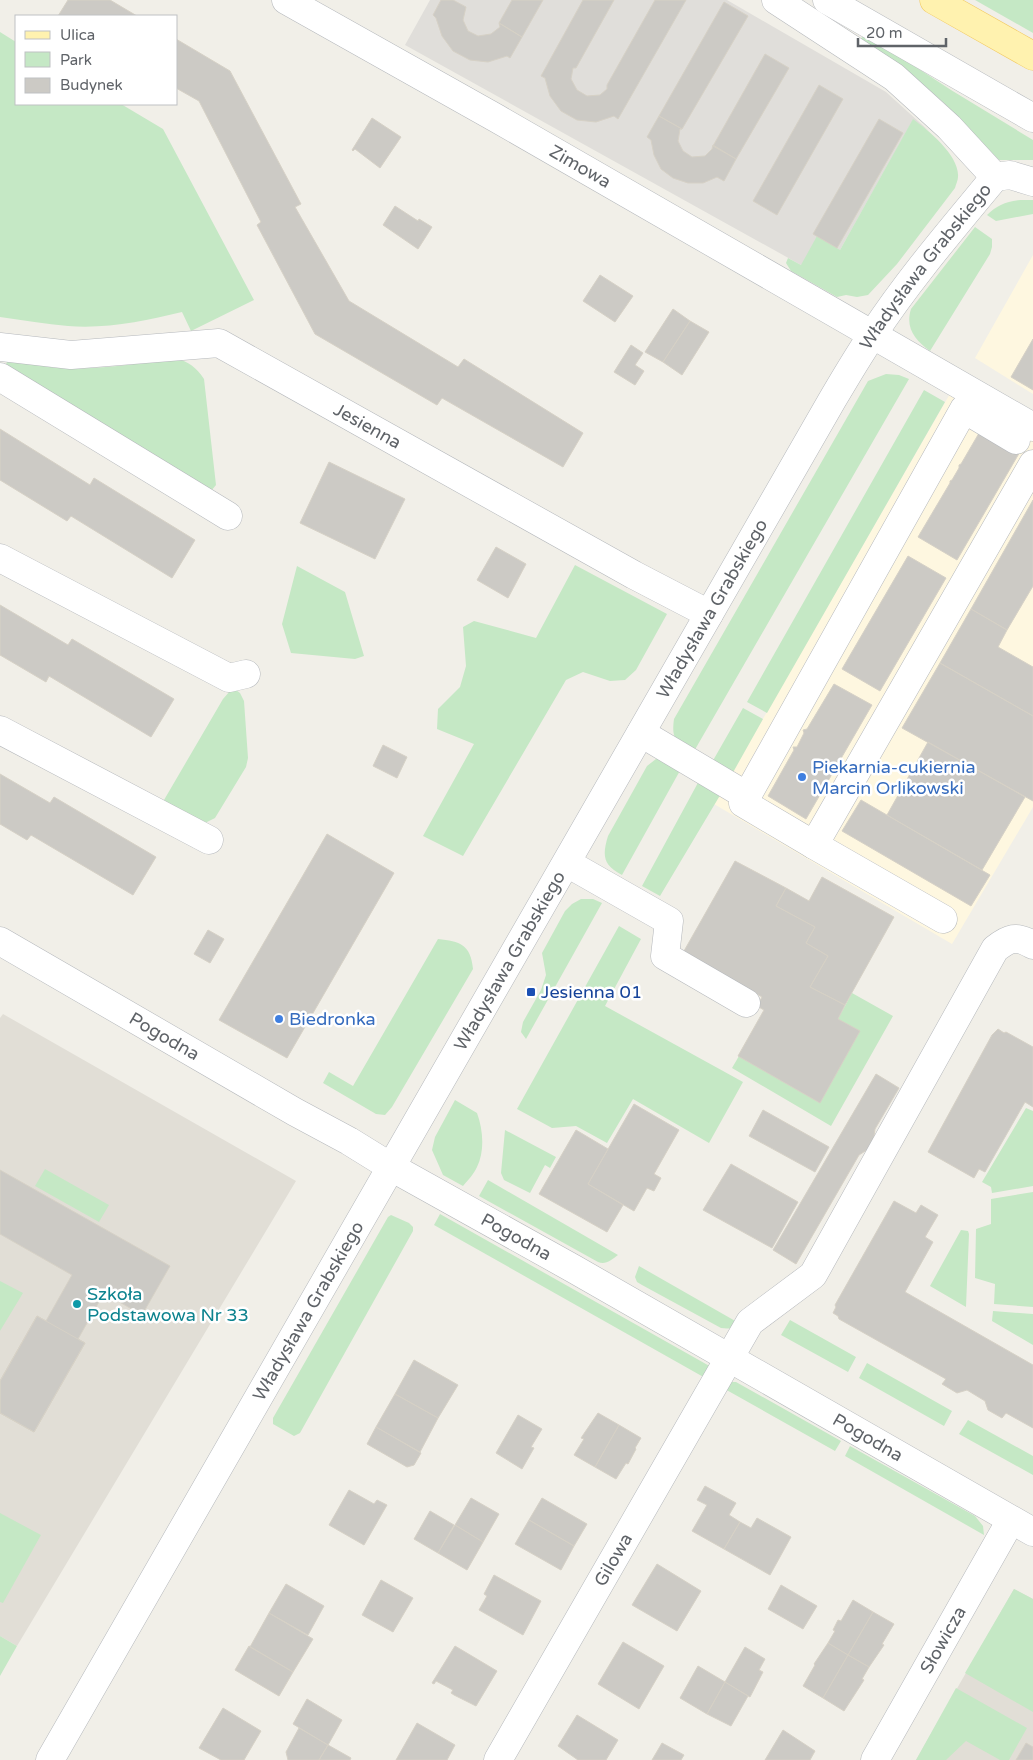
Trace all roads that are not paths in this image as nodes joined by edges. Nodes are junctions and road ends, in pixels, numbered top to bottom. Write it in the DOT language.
graph roads {
  1 [pos="286,0"];
  2 [pos="776,0"];
  3 [pos="827,0"];
  4 [pos="934,0"];
  5 [pos="1033,56"];
  6 [pos="1033,118"];
  7 [pos="995,177"];
  8 [pos="1033,182"];
  9 [pos="872,334"];
  10 [pos="0,347"];
  11 [pos="0,377"];
  12 [pos="1025,434"];
  13 [pos="1033,464"];
  14 [pos="228,516"];
  15 [pos="0,558"];
  16 [pos="709,614"];
  17 [pos="246,674"];
  18 [pos="0,730"];
  19 [pos="641,733"];
  20 [pos="747,796"];
  21 [pos="208,840"];
  22 [pos="814,845"];
  23 [pos="567,863"];
  24 [pos="943,919"];
  25 [pos="0,941"];
  26 [pos="1033,944"];
  27 [pos="746,1003"];
  28 [pos="391,1167"];
  29 [pos="729,1358"];
  30 [pos="1022,1526"];
  31 [pos="50,1760"];
  32 [pos="498,1760"];
  33 [pos="875,1760"];
  1 -- 9 [label="street, Zimowa"];
  2 -- 7 [label="street"];
  3 -- 6 [label="street"];
  4 -- 5 [label="main road"];
  7 -- 8 [label="street"];
  7 -- 9 [label="street, Władysława Grabskiego"];
  9 -- 12 [label="street, Zimowa"];
  9 -- 16 [label="street, Władysława Grabskiego"];
  10 -- 16 [label="street, Jesienna"];
  11 -- 14 [label="street"];
  12 -- 20 [label="street"];
  13 -- 22 [label="street"];
  15 -- 17 [label="street"];
  16 -- 19 [label="street, Władysława Grabskiego"];
  18 -- 21 [label="street"];
  19 -- 20 [label="street"];
  19 -- 23 [label="street, Władysława Grabskiego"];
  20 -- 22 [label="street"];
  22 -- 24 [label="street"];
  23 -- 27 [label="street"];
  23 -- 28 [label="street, Władysława Grabskiego"];
  25 -- 28 [label="street, Pogodna"];
  26 -- 29 [label="street, Gilowa"];
  28 -- 29 [label="street, Pogodna"];
  28 -- 31 [label="street, Władysława Grabskiego"];
  29 -- 30 [label="street, Pogodna"];
  29 -- 32 [label="street, Gilowa"];
  30 -- 33 [label="street, Słowicza"];
}
